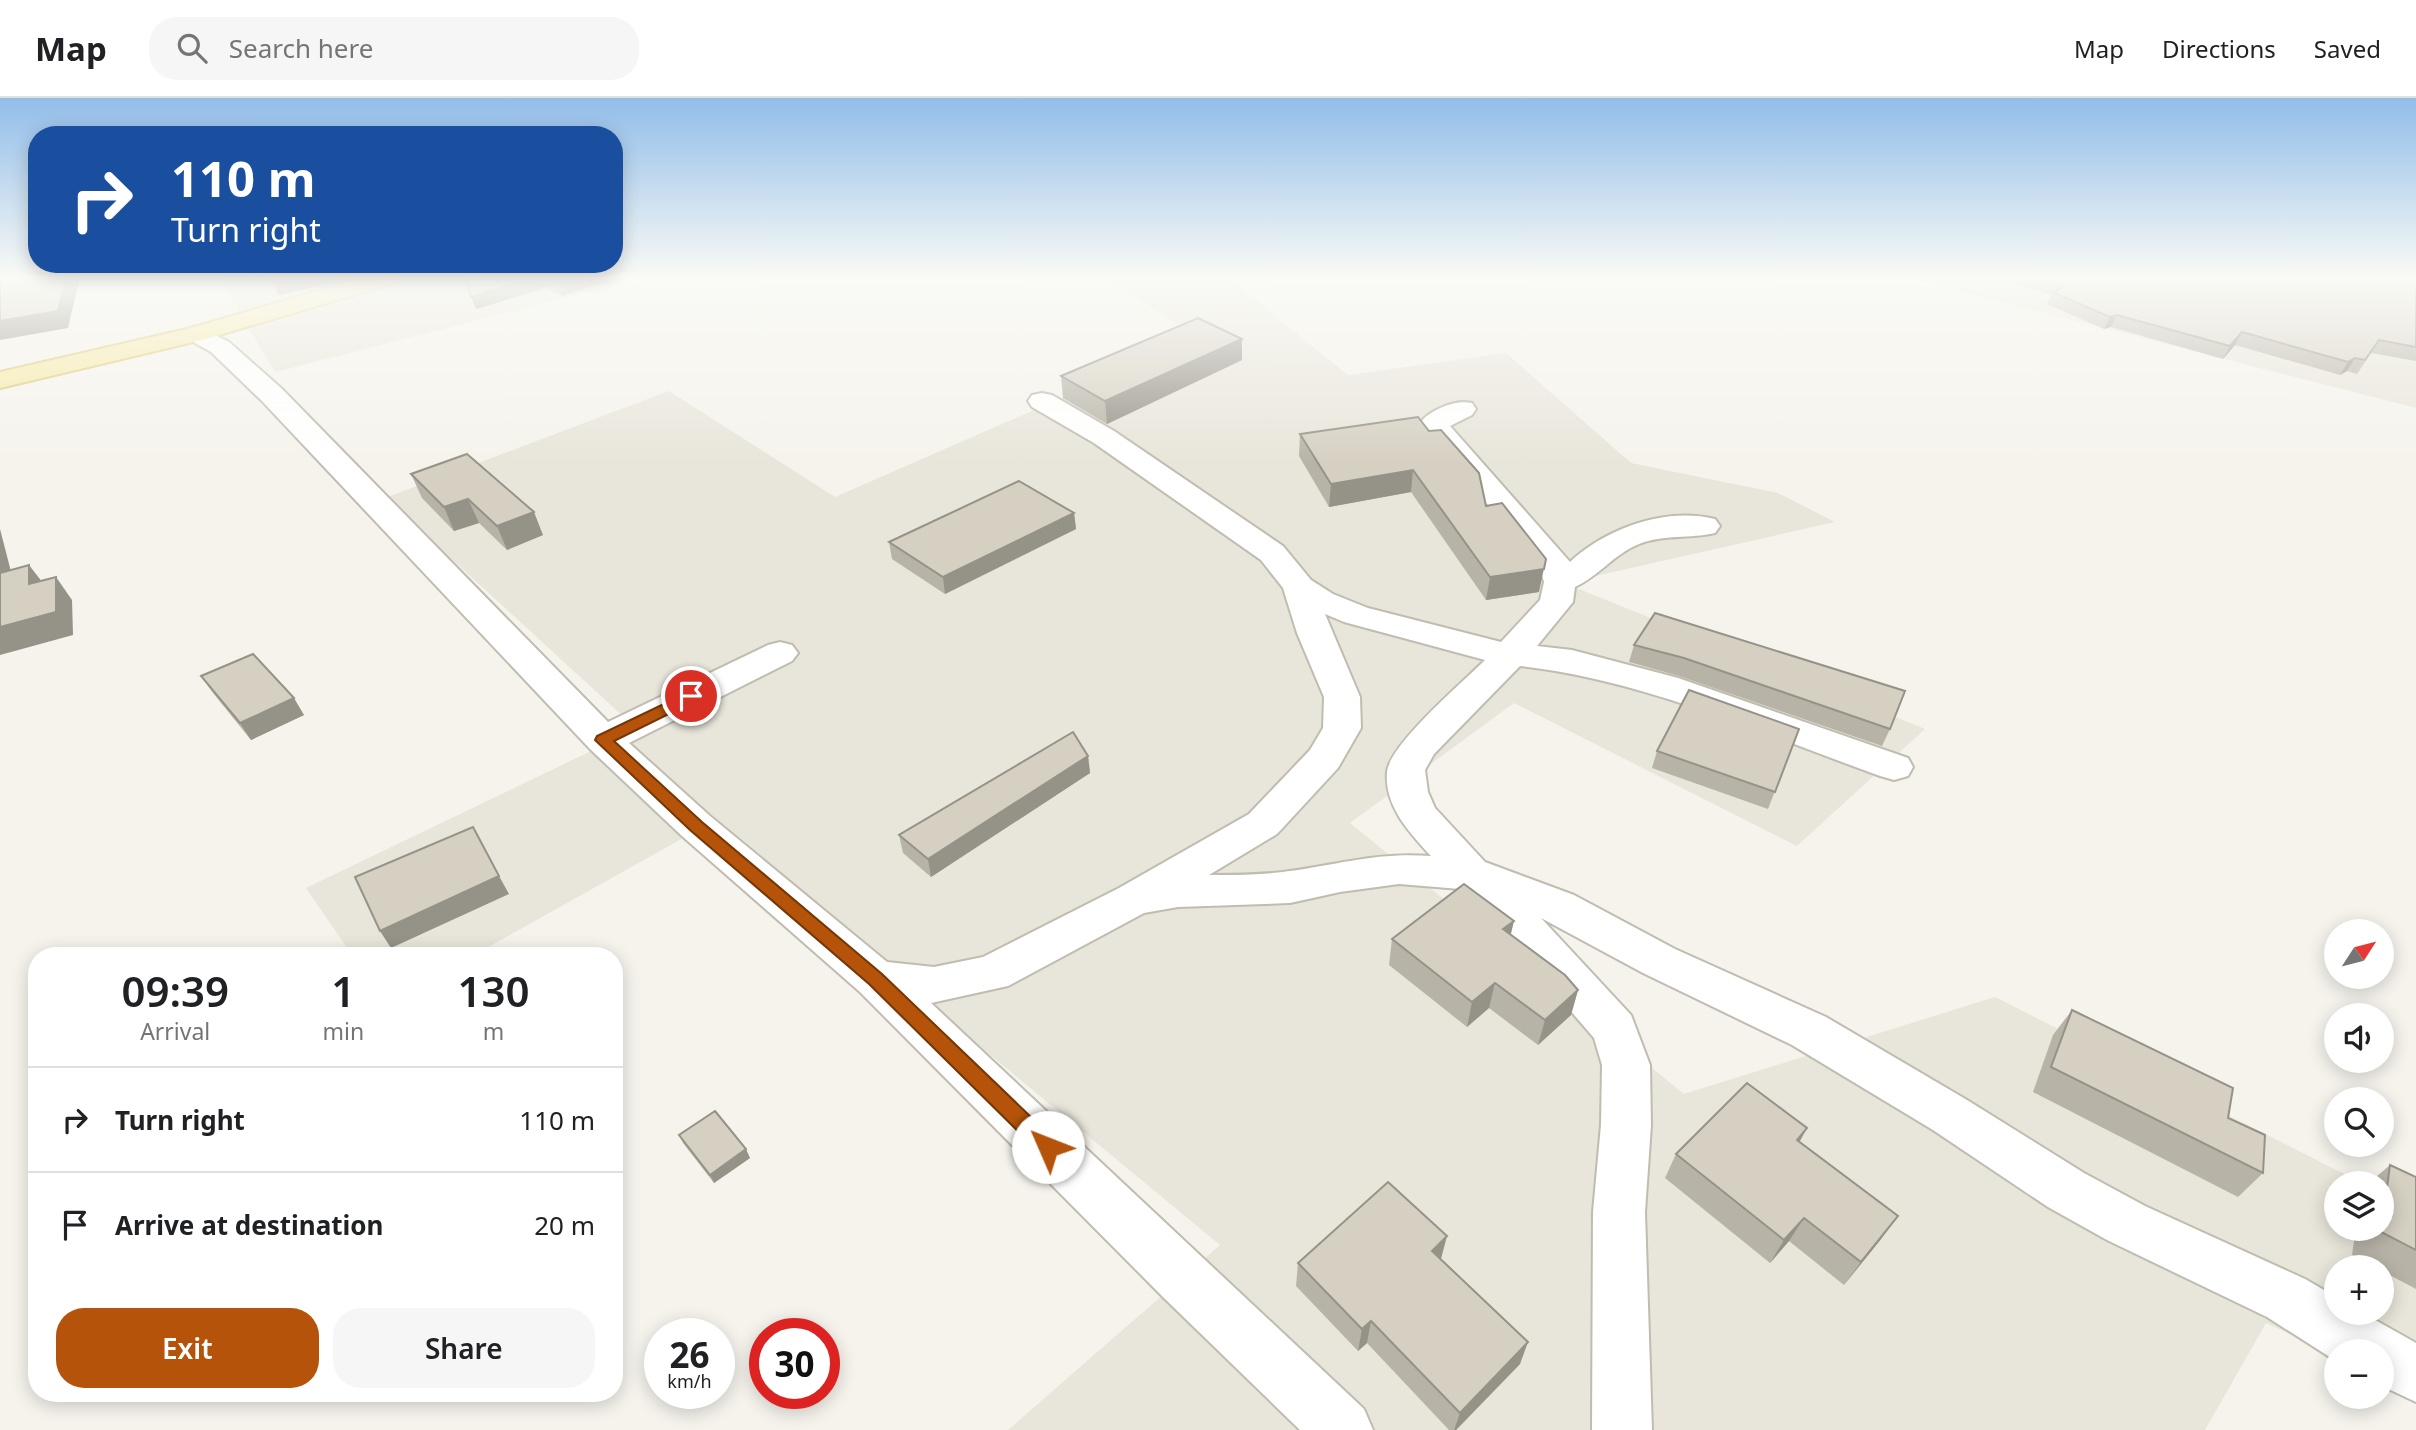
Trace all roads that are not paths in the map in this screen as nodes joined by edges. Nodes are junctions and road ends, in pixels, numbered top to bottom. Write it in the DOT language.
graph roads {
  1 [pos="171,340"];
  2 [pos="207,340"];
  3 [pos="0,380"];
  4 [pos="1042,401"];
  5 [pos="1462,409"];
  6 [pos="1704,526"];
  7 [pos="1560,582"];
  8 [pos="1299,587"];
  9 [pos="780,653"];
  10 [pos="1513,653"];
  11 [pos="603,740"];
  12 [pos="1894,768"];
  13 [pos="1471,874"];
  14 [pos="1134,899"];
  15 [pos="876,979"];
  16 [pos="2353,1339"];
  17 [pos="2394,1362"];
  18 [pos="2416,1373"];
  19 [pos="1343,1430"];
  20 [pos="1622,1430"];
  1 -- 3 [label="main road"];
  2 -- 11 [label="street"];
  4 -- 8 [label="street"];
  5 -- 7 [label="street"];
  6 -- 7 [label="street"];
  7 -- 10 [label="street"];
  8 -- 10 [label="street"];
  8 -- 14 [label="street"];
  9 -- 11 [label="street"];
  10 -- 12 [label="street"];
  10 -- 13 [label="street"];
  11 -- 15 [label="street"];
  13 -- 14 [label="street"];
  13 -- 16 [label="street"];
  13 -- 20 [label="street"];
  14 -- 15 [label="street"];
  15 -- 19 [label="street"];
  17 -- 18 [label="street"];
}
